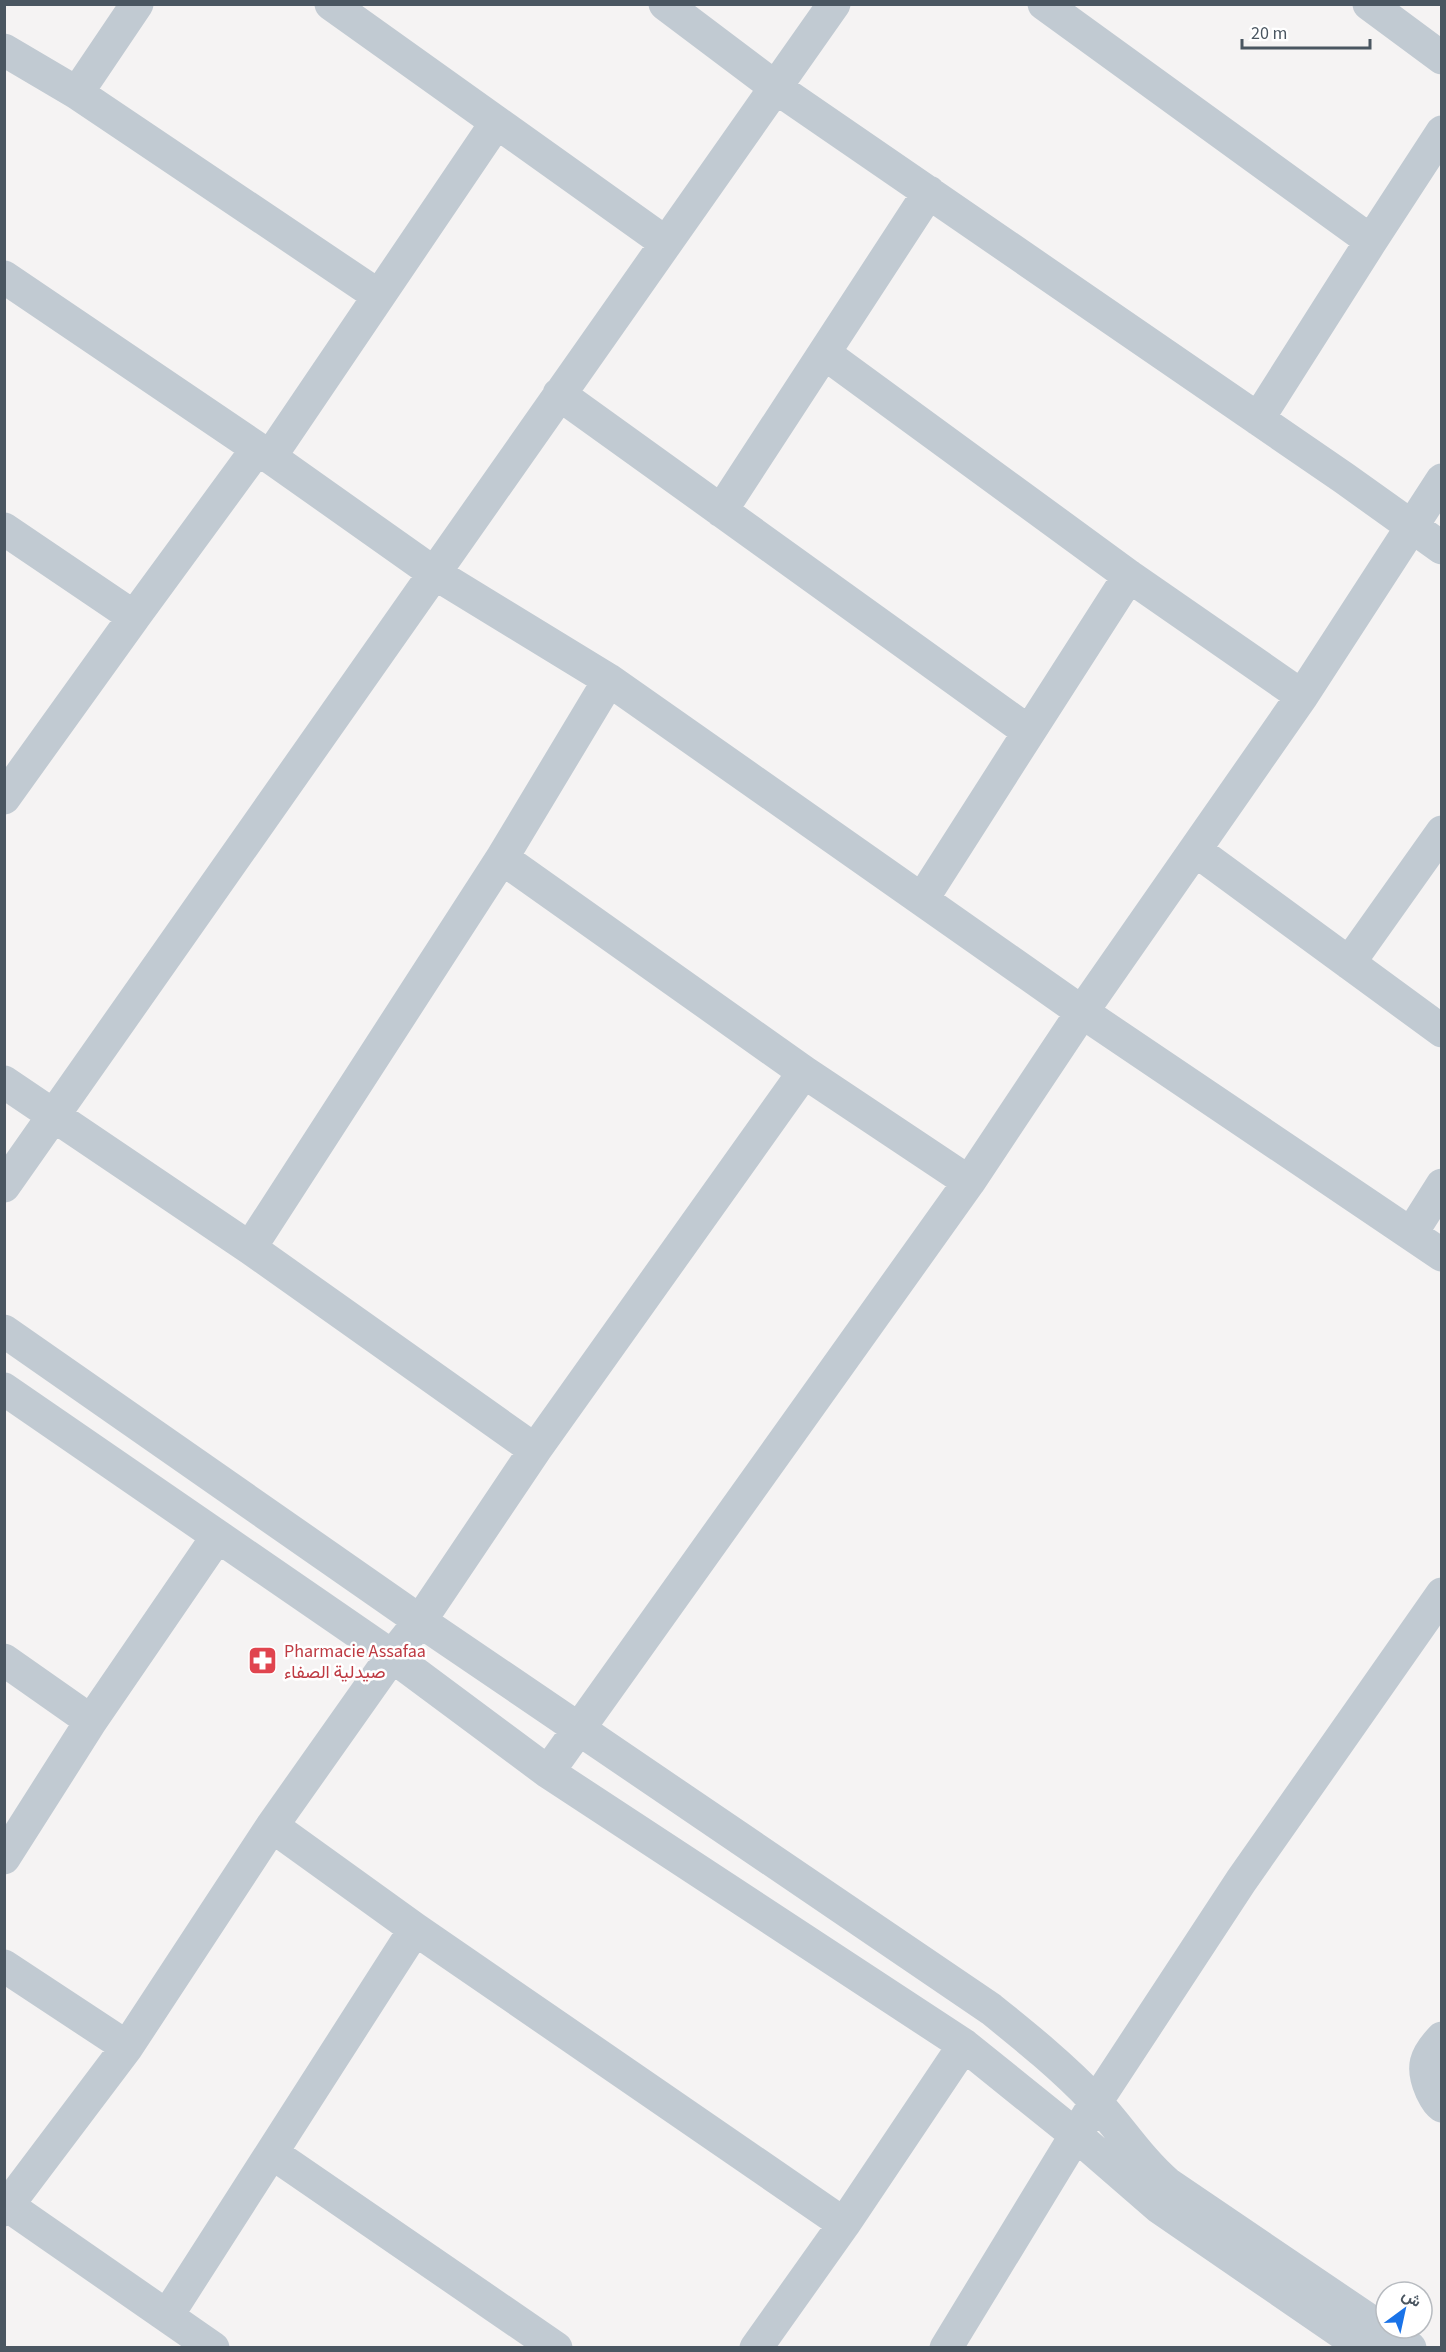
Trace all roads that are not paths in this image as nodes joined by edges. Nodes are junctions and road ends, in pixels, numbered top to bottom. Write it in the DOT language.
graph roads {
  1 [pos="137,4"];
  2 [pos="331,4"];
  3 [pos="664,4"];
  4 [pos="834,4"];
  5 [pos="1369,4"];
  6 [pos="1060,9"];
  7 [pos="4,50"];
  8 [pos="1442,58"];
  9 [pos="775,87"];
  10 [pos="77,93"];
  11 [pos="496,123"];
  12 [pos="1442,132"];
  13 [pos="928,192"];
  14 [pos="1371,241"];
  15 [pos="666,243"];
  16 [pos="4,277"];
  17 [pos="379,296"];
  18 [pos="824,353"];
  19 [pos="559,394"];
  20 [pos="1258,419"];
  21 [pos="263,453"];
  22 [pos="1442,480"];
  23 [pos="721,511"];
  24 [pos="1411,527"];
  25 [pos="4,529"];
  26 [pos="1442,548"];
  27 [pos="435,573"];
  28 [pos="1129,576"];
  29 [pos="134,616"];
  30 [pos="609,680"];
  31 [pos="1302,696"];
  32 [pos="1029,732"];
  33 [pos="4,798"];
  34 [pos="1442,832"];
  35 [pos="1195,850"];
  36 [pos="502,858"];
  37 [pos="923,898"];
  38 [pos="1349,963"];
  39 [pos="1082,1012"];
  40 [pos="1442,1031"];
  41 [pos="804,1072"];
  42 [pos="4,1082"];
  43 [pos="54,1116"];
  44 [pos="969,1182"];
  45 [pos="1442,1185"];
  46 [pos="4,1186"];
  47 [pos="1411,1234"];
  48 [pos="250,1248"];
  49 [pos="1442,1255"];
  50 [pos="4,1331"];
  51 [pos="4,1389"];
  52 [pos="535,1450"];
  53 [pos="217,1537"];
  54 [pos="1440,1599"];
  55 [pos="420,1621"];
  56 [pos="392,1656"];
  57 [pos="4,1660"];
  58 [pos="91,1721"];
  59 [pos="578,1730"];
  60 [pos="548,1772"];
  61 [pos="272,1826"];
  62 [pos="4,1858"];
  63 [pos="415,1929"];
  64 [pos="4,1966"];
  65 [pos="1440,2035"];
  66 [pos="964,2044"];
  67 [pos="127,2047"];
  68 [pos="1096,2102"];
  69 [pos="1442,2106"];
  70 [pos="1077,2136"];
  71 [pos="272,2153"];
  72 [pos="6,2206"];
  73 [pos="844,2224"];
  74 [pos="167,2316"];
  75 [pos="213,2348"];
  76 [pos="556,2348"];
  77 [pos="756,2348"];
  78 [pos="946,2348"];
  79 [pos="1364,2348"];
  80 [pos="1410,2348"];
  1 -- 10 [label="street"];
  2 -- 11 [label="street"];
  3 -- 9 [label="street"];
  4 -- 9 [label="street"];
  5 -- 8 [label="street"];
  6 -- 14 [label="street"];
  7 -- 10 [label="street"];
  9 -- 13 [label="street"];
  9 -- 15 [label="street"];
  10 -- 17 [label="street"];
  11 -- 15 [label="street"];
  11 -- 17 [label="street"];
  12 -- 14 [label="street"];
  13 -- 18 [label="street"];
  13 -- 20 [label="street"];
  14 -- 20 [label="street"];
  15 -- 19 [label="street"];
  16 -- 21 [label="street"];
  17 -- 21 [label="street"];
  18 -- 23 [label="street"];
  18 -- 28 [label="street"];
  19 -- 23 [label="street"];
  19 -- 27 [label="street"];
  20 -- 24 [label="street"];
  21 -- 27 [label="street"];
  21 -- 29 [label="street"];
  22 -- 24 [label="street"];
  23 -- 32 [label="street"];
  24 -- 26 [label="street"];
  24 -- 31 [label="street"];
  25 -- 29 [label="street"];
  27 -- 30 [label="street"];
  27 -- 43 [label="street"];
  28 -- 31 [label="street"];
  28 -- 32 [label="street"];
  29 -- 33 [label="street"];
  30 -- 36 [label="street"];
  30 -- 37 [label="street"];
  31 -- 35 [label="street"];
  32 -- 37 [label="street"];
  34 -- 38 [label="street"];
  35 -- 38 [label="street"];
  35 -- 39 [label="street"];
  36 -- 41 [label="street"];
  36 -- 48 [label="street"];
  37 -- 39 [label="street"];
  38 -- 40 [label="street"];
  39 -- 44 [label="street"];
  39 -- 47 [label="street"];
  41 -- 44 [label="street"];
  41 -- 52 [label="street"];
  42 -- 43 [label="street"];
  43 -- 46 [label="street"];
  43 -- 48 [label="street"];
  44 -- 59 [label="street"];
  45 -- 47 [label="street"];
  47 -- 49 [label="street"];
  48 -- 52 [label="street"];
  50 -- 55 [label="street"];
  51 -- 53 [label="street"];
  52 -- 55 [label="street"];
  53 -- 56 [label="street"];
  53 -- 58 [label="street"];
  54 -- 68 [label="street"];
  55 -- 56 [label="street"];
  55 -- 59 [label="street"];
  56 -- 60 [label="street"];
  56 -- 61 [label="street"];
  57 -- 58 [label="street"];
  58 -- 62 [label="street"];
  59 -- 60 [label="street"];
  59 -- 68 [label="street"];
  60 -- 66 [label="street"];
  61 -- 63 [label="street"];
  61 -- 67 [label="street"];
  63 -- 71 [label="street"];
  63 -- 73 [label="street"];
  64 -- 67 [label="street"];
  65 -- 69 [label="street"];
  66 -- 70 [label="street"];
  66 -- 73 [label="street"];
  67 -- 72 [label="street"];
  68 -- 70 [label="street"];
  68 -- 80 [label="street"];
  70 -- 78 [label="street"];
  70 -- 79 [label="street"];
  71 -- 74 [label="street"];
  71 -- 76 [label="street"];
  72 -- 74 [label="street"];
  73 -- 77 [label="street"];
  74 -- 75 [label="street"];
}
